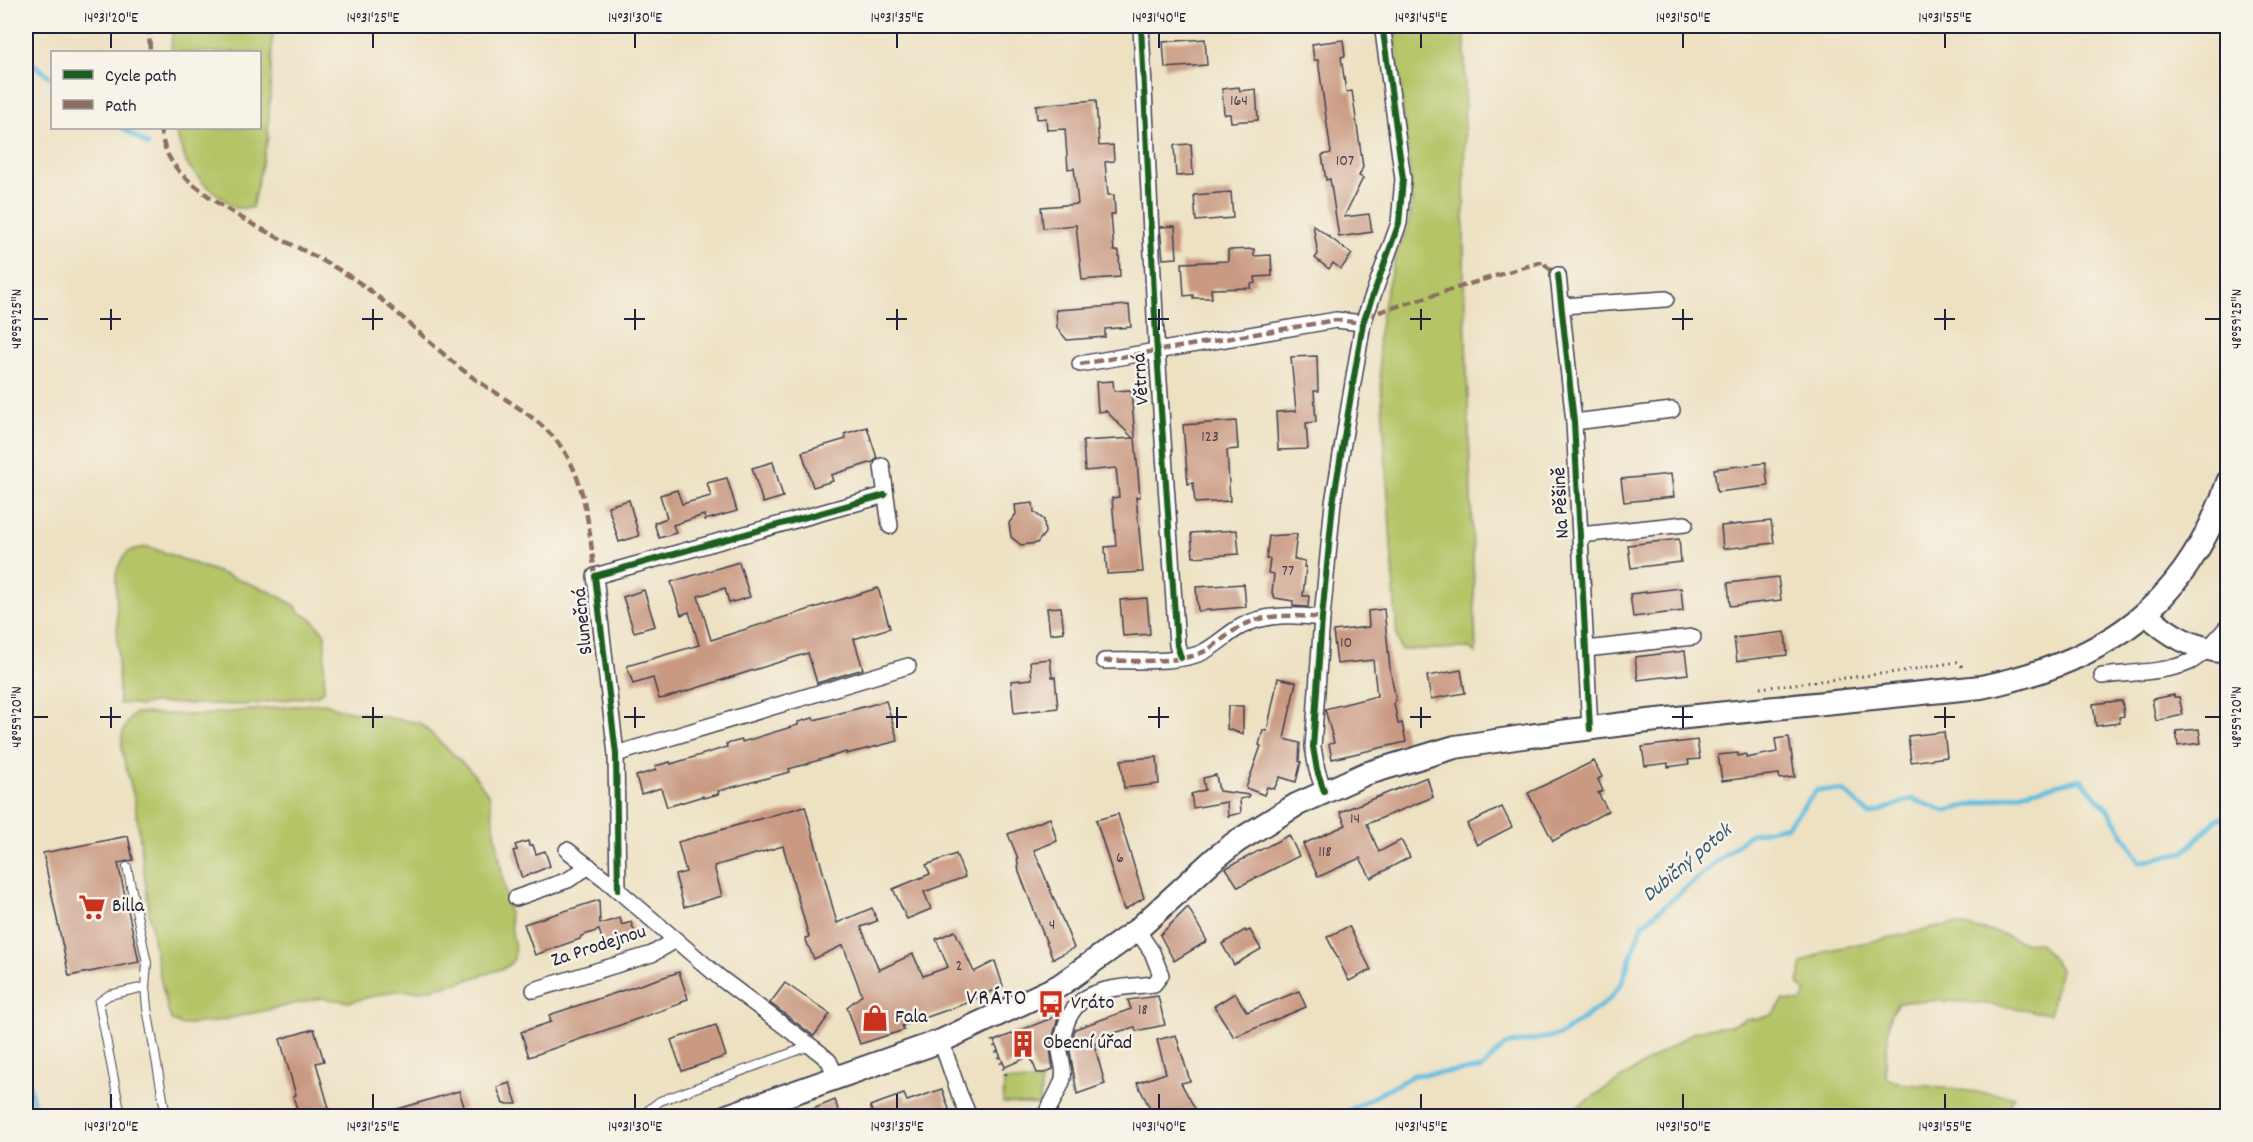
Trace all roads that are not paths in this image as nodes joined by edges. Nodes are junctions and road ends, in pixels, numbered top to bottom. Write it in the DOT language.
graph roads {
  1 [pos="1141,26"];
  2 [pos="1385,26"];
  3 [pos="1558,275"];
  4 [pos="1666,299"];
  5 [pos="1562,306"];
  6 [pos="1363,323"];
  7 [pos="1157,350"];
  8 [pos="1080,364"];
  9 [pos="1672,410"];
  10 [pos="1574,422"];
  11 [pos="882,466"];
  12 [pos="2228,482"];
  13 [pos="885,495"];
  14 [pos="1685,524"];
  15 [pos="890,526"];
  16 [pos="1580,535"];
  17 [pos="2146,613"];
  18 [pos="1322,618"];
  19 [pos="2228,626"];
  20 [pos="1693,637"];
  21 [pos="1586,649"];
  22 [pos="2217,650"];
  23 [pos="1181,658"];
  24 [pos="1104,661"];
  25 [pos="908,666"];
  26 [pos="2102,676"];
  27 [pos="1590,729"];
  28 [pos="615,754"];
  29 [pos="1324,791"];
  30 [pos="567,850"];
  31 [pos="127,867"];
  32 [pos="584,869"];
  33 [pos="618,890"];
  34 [pos="516,898"];
  35 [pos="1137,930"];
  36 [pos="676,940"];
  37 [pos="145,987"];
  38 [pos="534,990"];
  39 [pos="941,1041"];
  40 [pos="812,1046"];
  41 [pos="837,1079"];
  42 [pos="122,1116"];
  43 [pos="166,1116"];
  44 [pos="641,1116"];
  45 [pos="727,1116"];
  46 [pos="969,1116"];
  47 [pos="1045,1116"];
  1 -- 7 [label="street, Větrná"];
  2 -- 6 [label="street"];
  3 -- 5 [label="street, Na Pěšině"];
  4 -- 5 [label="street"];
  5 -- 10 [label="street, Na Pěšině"];
  6 -- 7 [label="street"];
  6 -- 18 [label="street"];
  7 -- 8 [label="street"];
  7 -- 23 [label="street, Větrná"];
  9 -- 10 [label="street"];
  10 -- 16 [label="street, Na Pěšině"];
  11 -- 13 [label="street"];
  12 -- 17 [label="main road"];
  13 -- 15 [label="street"];
  13 -- 28 [label="street, Slunečná"];
  14 -- 16 [label="street, Na Pěšině"];
  16 -- 21 [label="street, Na Pěšině"];
  17 -- 22 [label="main road"];
  17 -- 27 [label="main road"];
  18 -- 23 [label="street"];
  18 -- 29 [label="street"];
  19 -- 22 [label="street"];
  20 -- 21 [label="street"];
  21 -- 27 [label="street, Na Pěšině"];
  22 -- 26 [label="street"];
  23 -- 24 [label="street"];
  25 -- 28 [label="street"];
  27 -- 29 [label="main road"];
  28 -- 33 [label="street, Slunečná"];
  29 -- 35 [label="main road"];
  30 -- 32 [label="street"];
  31 -- 37 [label="lane"];
  32 -- 33 [label="street"];
  32 -- 34 [label="street"];
  33 -- 36 [label="street"];
  35 -- 39 [label="main road"];
  35 -- 47 [label="street"];
  36 -- 38 [label="street, Za Prodejnou"];
  36 -- 40 [label="street"];
  37 -- 42 [label="lane"];
  37 -- 43 [label="lane"];
  39 -- 41 [label="main road"];
  39 -- 46 [label="street"];
  40 -- 41 [label="street"];
  40 -- 44 [label="lane"];
  41 -- 45 [label="main road"];
}
